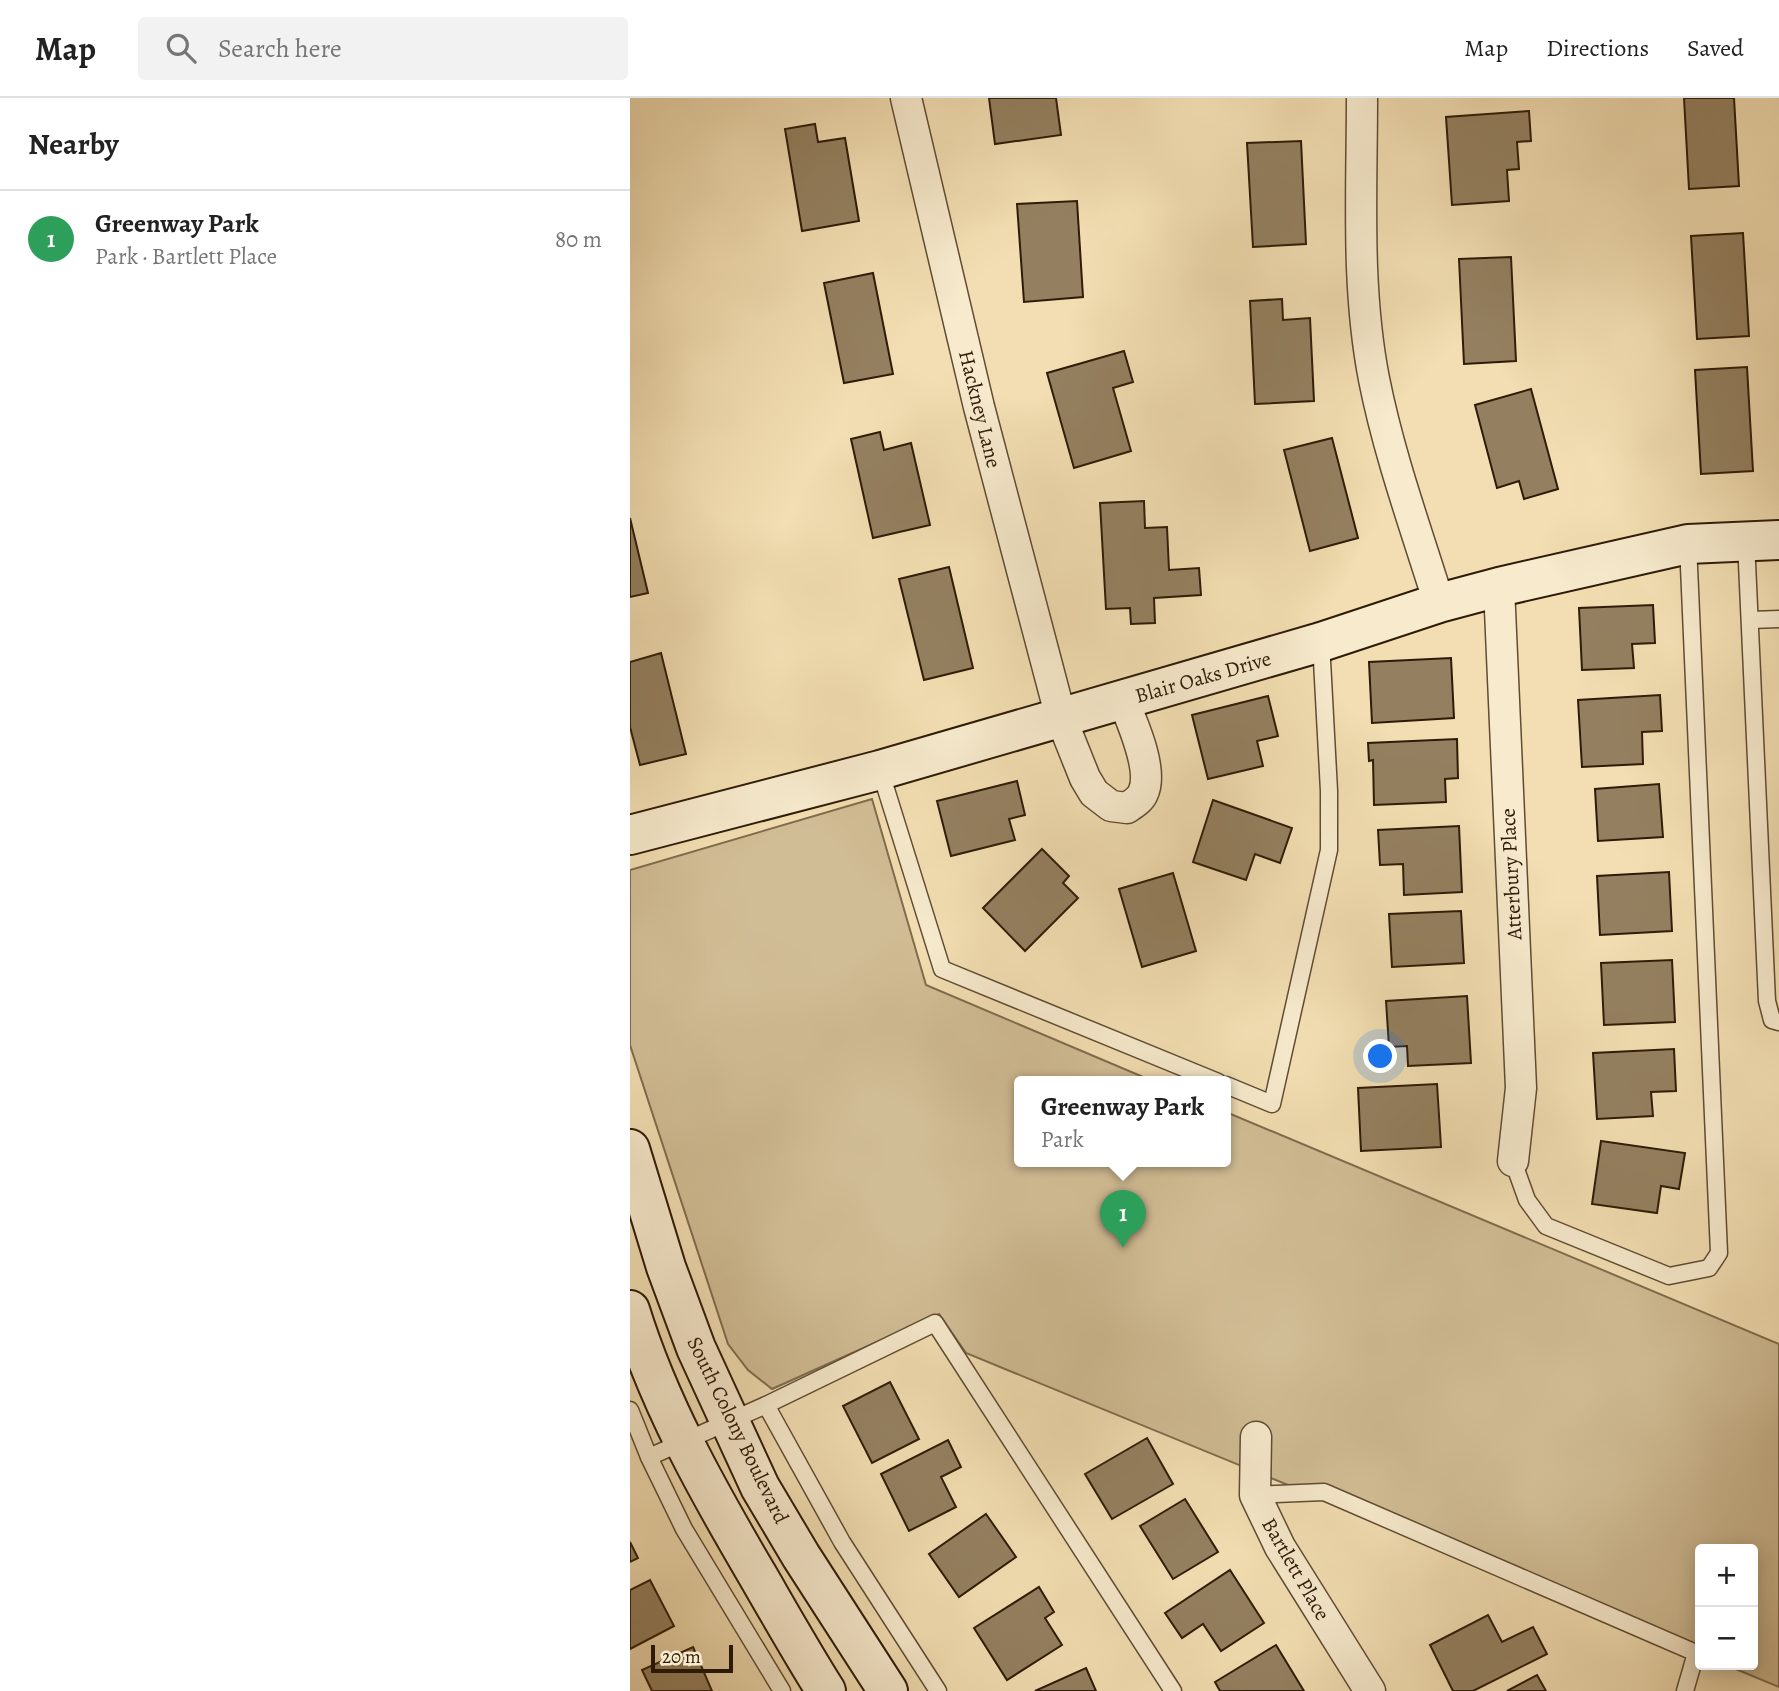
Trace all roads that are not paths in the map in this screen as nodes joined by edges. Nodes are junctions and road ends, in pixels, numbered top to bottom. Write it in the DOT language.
graph roads {
  1 [pos="906,98"];
  2 [pos="1362,98"];
  3 [pos="1762,540"];
  4 [pos="1688,544"];
  5 [pos="1499,587"];
  6 [pos="1439,603"];
  7 [pos="1779,619"];
  8 [pos="1751,620"];
  9 [pos="1321,642"];
  10 [pos="1123,700"];
  11 [pos="1061,718"];
  12 [pos="880,770"];
  13 [pos="630,835"];
  14 [pos="1779,1022"];
  15 [pos="1202,1076"];
  16 [pos="1231,1087"];
  17 [pos="630,1149"];
  18 [pos="1513,1161"];
  19 [pos="630,1310"];
  20 [pos="766,1405"];
  21 [pos="630,1410"];
  22 [pos="730,1422"];
  23 [pos="1256,1437"];
  24 [pos="666,1450"];
  25 [pos="1255,1495"];
  26 [pos="782,1691"];
  27 [pos="827,1691"];
  28 [pos="888,1691"];
  29 [pos="938,1691"];
  30 [pos="1173,1691"];
  31 [pos="1370,1691"];
  32 [pos="1685,1691"];
  1 -- 11 [label="street, Hackney Lane"];
  2 -- 6 [label="street"];
  3 -- 4 [label="street, Blair Oaks Drive"];
  3 -- 8 [label="lane"];
  4 -- 5 [label="street, Blair Oaks Drive"];
  4 -- 18 [label="lane"];
  5 -- 6 [label="street, Blair Oaks Drive"];
  5 -- 18 [label="street, Atterbury Place"];
  6 -- 9 [label="street, Blair Oaks Drive"];
  7 -- 8 [label="lane"];
  8 -- 14 [label="lane"];
  9 -- 10 [label="street, Blair Oaks Drive"];
  9 -- 16 [label="lane"];
  10 -- 11 [label="street, Blair Oaks Drive"];
  10 -- 11 [label="street, Hackney Lane"];
  11 -- 12 [label="street, Blair Oaks Drive"];
  12 -- 13 [label="street, Blair Oaks Drive"];
  12 -- 15 [label="lane"];
  17 -- 22 [label="street, South Colony Boulevard"];
  19 -- 24 [label="street"];
  20 -- 22 [label="lane"];
  20 -- 29 [label="lane"];
  20 -- 30 [label="lane"];
  21 -- 24 [label="lane"];
  22 -- 24 [label="lane"];
  22 -- 28 [label="street, South Colony Boulevard"];
  23 -- 25 [label="street, Bartlett Place"];
  24 -- 26 [label="lane"];
  24 -- 27 [label="street"];
  25 -- 31 [label="street, Bartlett Place"];
  25 -- 32 [label="lane"];
}
